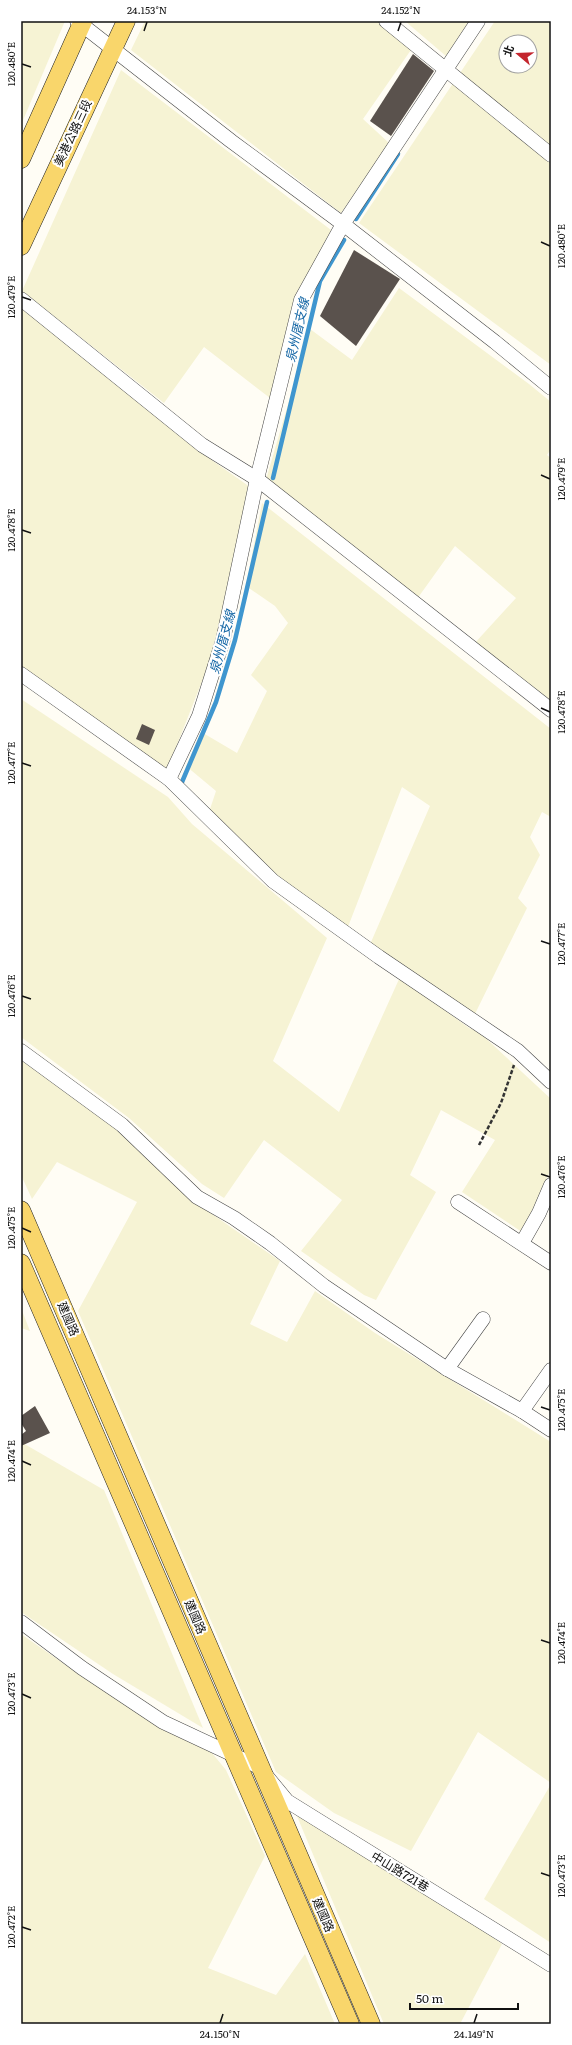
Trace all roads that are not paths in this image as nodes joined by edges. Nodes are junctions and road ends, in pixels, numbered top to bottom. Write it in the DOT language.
graph roads {
  1 [pos="126,21"];
  2 [pos="386,21"];
  3 [pos="478,21"];
  4 [pos="80,22"];
  5 [pos="112,48"];
  6 [pos="445,71"];
  7 [pos="551,155"];
  8 [pos="21,159"];
  9 [pos="343,224"];
  10 [pos="21,246"];
  11 [pos="21,299"];
  12 [pos="551,388"];
  13 [pos="257,480"];
  14 [pos="21,674"];
  15 [pos="551,710"];
  16 [pos="169,779"];
  17 [pos="21,1051"];
  18 [pos="551,1082"];
  19 [pos="551,1185"];
  20 [pos="458,1202"];
  21 [pos="21,1210"];
  22 [pos="522,1243"];
  23 [pos="551,1262"];
  24 [pos="21,1263"];
  25 [pos="484,1319"];
  26 [pos="447,1369"];
  27 [pos="551,1370"];
  28 [pos="522,1411"];
  29 [pos="551,1430"];
  30 [pos="21,1622"];
  31 [pos="234,1756"];
  32 [pos="259,1767"];
  33 [pos="551,1965"];
  34 [pos="350,2024"];
  35 [pos="370,2024"];
  1 -- 5 [label="main road, 美港公路三段"];
  2 -- 6 [label="street"];
  3 -- 6 [label="street"];
  4 -- 5 [label="street"];
  4 -- 8 [label="main road"];
  5 -- 9 [label="street"];
  5 -- 10 [label="main road, 美港公路三段"];
  6 -- 7 [label="street"];
  6 -- 9 [label="street"];
  9 -- 12 [label="street"];
  9 -- 13 [label="street"];
  11 -- 13 [label="street"];
  13 -- 15 [label="street"];
  13 -- 16 [label="street"];
  14 -- 16 [label="street"];
  16 -- 18 [label="street"];
  17 -- 26 [label="street"];
  19 -- 22 [label="street"];
  20 -- 22 [label="street"];
  21 -- 32 [label="main road, 建國路"];
  22 -- 23 [label="street"];
  24 -- 31 [label="main road, 建國路"];
  25 -- 26 [label="street"];
  26 -- 28 [label="street"];
  27 -- 28 [label="street"];
  28 -- 29 [label="street"];
  30 -- 31 [label="street"];
  31 -- 32 [label="street"];
  31 -- 34 [label="main road, 建國路"];
  32 -- 33 [label="street, 中山路721巷"];
  32 -- 35 [label="main road, 建國路"];
}
